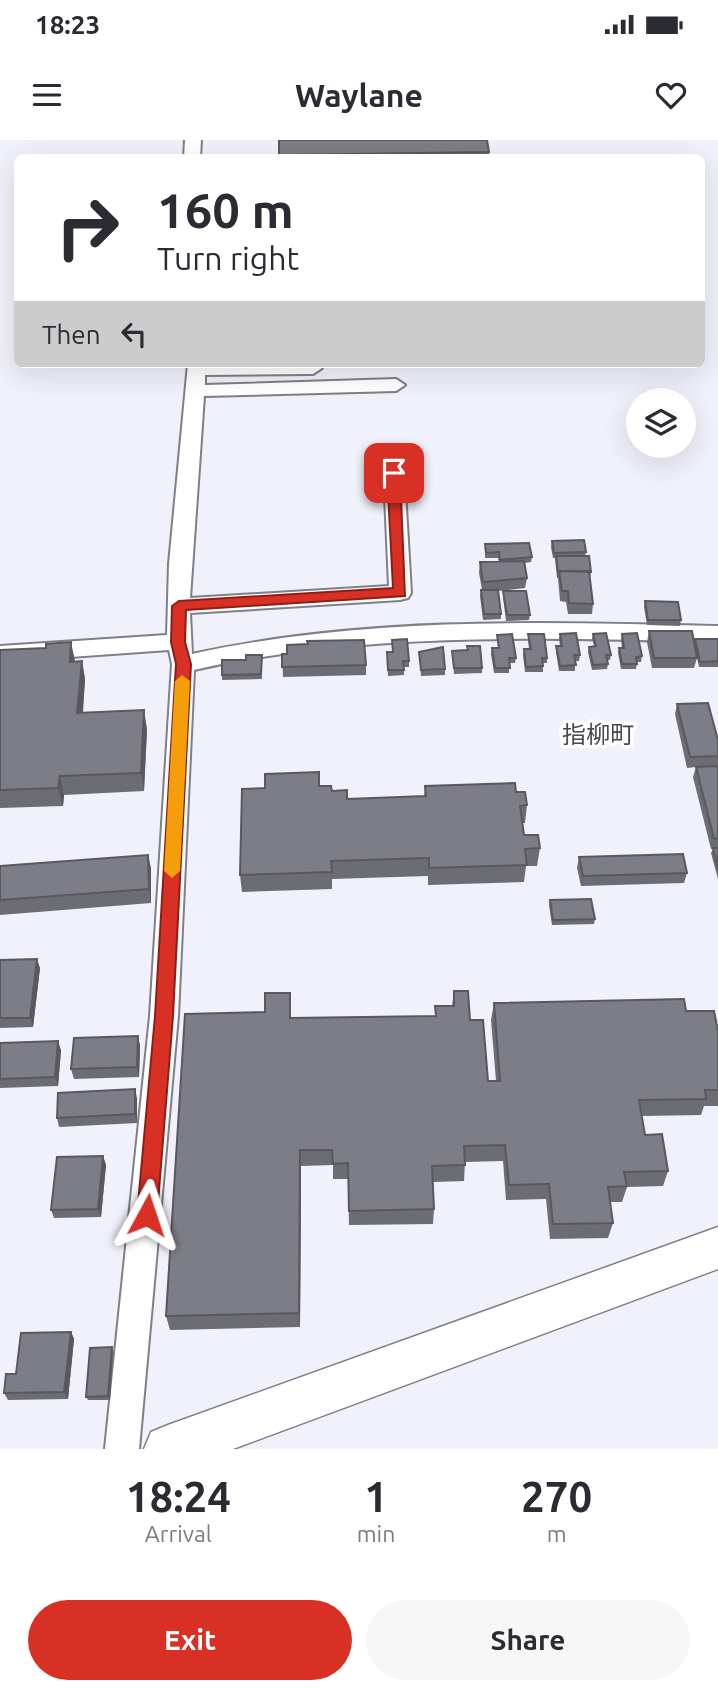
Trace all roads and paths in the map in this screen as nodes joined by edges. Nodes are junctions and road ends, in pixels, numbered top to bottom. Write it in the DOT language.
graph roads {
  1 [pos="313,368"];
  2 [pos="197,375"];
  3 [pos="396,385"];
  4 [pos="394,473"];
  5 [pos="179,606"];
  6 [pos="718,634"];
  7 [pos="181,653"];
  8 [pos="0,654"];
  9 [pos="718,1248"];
  10 [pos="122,1449"];
  11 [pos="168,1449"];
  1 -- 2 [label="street"];
  2 -- 3 [label="street"];
  2 -- 5 [label="street"];
  4 -- 5 [label="street"];
  5 -- 7 [label="street"];
  6 -- 7 [label="street"];
  7 -- 8 [label="street"];
  7 -- 10 [label="street"];
  9 -- 11 [label="street"];
}
